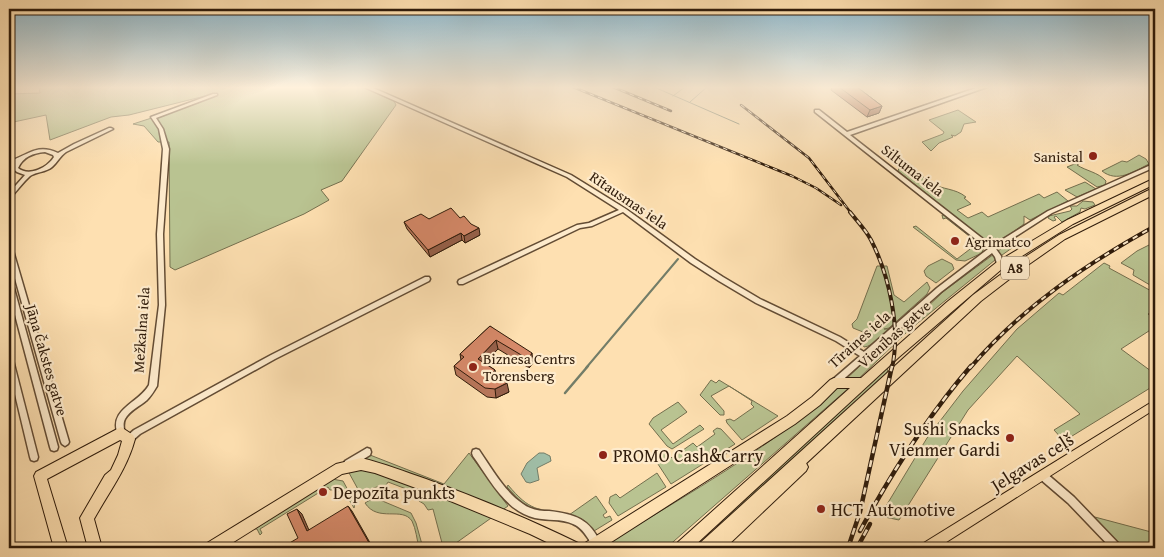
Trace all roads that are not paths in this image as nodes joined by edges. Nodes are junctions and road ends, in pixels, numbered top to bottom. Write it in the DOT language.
graph roads {
  1 [pos="164,113"];
  2 [pos="426,113"];
  3 [pos="820,113"];
  4 [pos="910,113"];
  5 [pos="847,134"];
  6 [pos="55,154"];
  7 [pos="19,160"];
  8 [pos="9,162"];
  9 [pos="1155,165"];
  10 [pos="30,173"];
  11 [pos="1155,181"];
  12 [pos="1155,190"];
  13 [pos="9,196"];
  14 [pos="624,210"];
  15 [pos="9,247"];
  16 [pos="992,249"];
  17 [pos="1000,265"];
  18 [pos="426,279"];
  19 [pos="9,281"];
  20 [pos="461,282"];
  21 [pos="9,356"];
  22 [pos="865,356"];
  23 [pos="834,382"];
  24 [pos="859,387"];
  25 [pos="1155,404"];
  26 [pos="46,412"];
  27 [pos="58,419"];
  28 [pos="841,421"];
  29 [pos="125,436"];
  30 [pos="65,442"];
  31 [pos="54,447"];
  32 [pos="367,452"];
  33 [pos="476,452"];
  34 [pos="34,457"];
  35 [pos="340,468"];
  36 [pos="1043,476"];
  37 [pos="593,546"];
  38 [pos="61,548"];
  39 [pos="96,548"];
  40 [pos="212,548"];
  41 [pos="573,548"];
  42 [pos="682,548"];
  43 [pos="705,548"];
  44 [pos="718,548"];
  45 [pos="926,548"];
  46 [pos="1117,548"];
  1 -- 29 [label="street, Mežkalna iela"];
  2 -- 14 [label="street, Rītausmas iela"];
  3 -- 5 [label="street, Siltuma iela"];
  4 -- 5 [label="street"];
  5 -- 16 [label="street, Siltuma iela"];
  6 -- 6 [label="street"];
  6 -- 7 [label="street"];
  6 -- 10 [label="street"];
  7 -- 8 [label="street"];
  7 -- 10 [label="street"];
  9 -- 16 [label="street, Tīraines iela"];
  10 -- 13 [label="street"];
  11 -- 17 [label="highway, Vienības gatve / A8"];
  12 -- 28 [label="highway, Vienības gatve / A8"];
  14 -- 20 [label="street"];
  14 -- 22 [label="street, Rītausmas iela"];
  15 -- 27 [label="street, Jāņa Čakstes gatve"];
  16 -- 17 [label="street"];
  16 -- 22 [label="street, Tīraines iela"];
  17 -- 24 [label="highway, Vienības gatve / A8"];
  18 -- 29 [label="street"];
  19 -- 26 [label="street, Jāņa Čakstes gatve"];
  21 -- 34 [label="street"];
  22 -- 23 [label="street, Tīraines iela"];
  23 -- 24 [label="highway"];
  23 -- 37 [label="highway, Tīraines iela"];
  24 -- 42 [label="highway, Vienības gatve / A8"];
  25 -- 36 [label="main road, Jelgavas ceļš"];
  26 -- 27 [label="street"];
  26 -- 31 [label="street, Jāņa Čakstes gatve"];
  27 -- 30 [label="street, Jāņa Čakstes gatve"];
  28 -- 43 [label="highway, Vienības gatve / A8"];
  28 -- 44 [label="main road, Vienības gatve"];
  29 -- 38 [label="highway"];
  29 -- 39 [label="highway, Mežkalna iela"];
  32 -- 35 [label="street"];
  33 -- 37 [label="street"];
  35 -- 40 [label="highway"];
  35 -- 41 [label="highway"];
  36 -- 45 [label="main road, Jelgavas ceļš"];
  36 -- 46 [label="street"];
}
